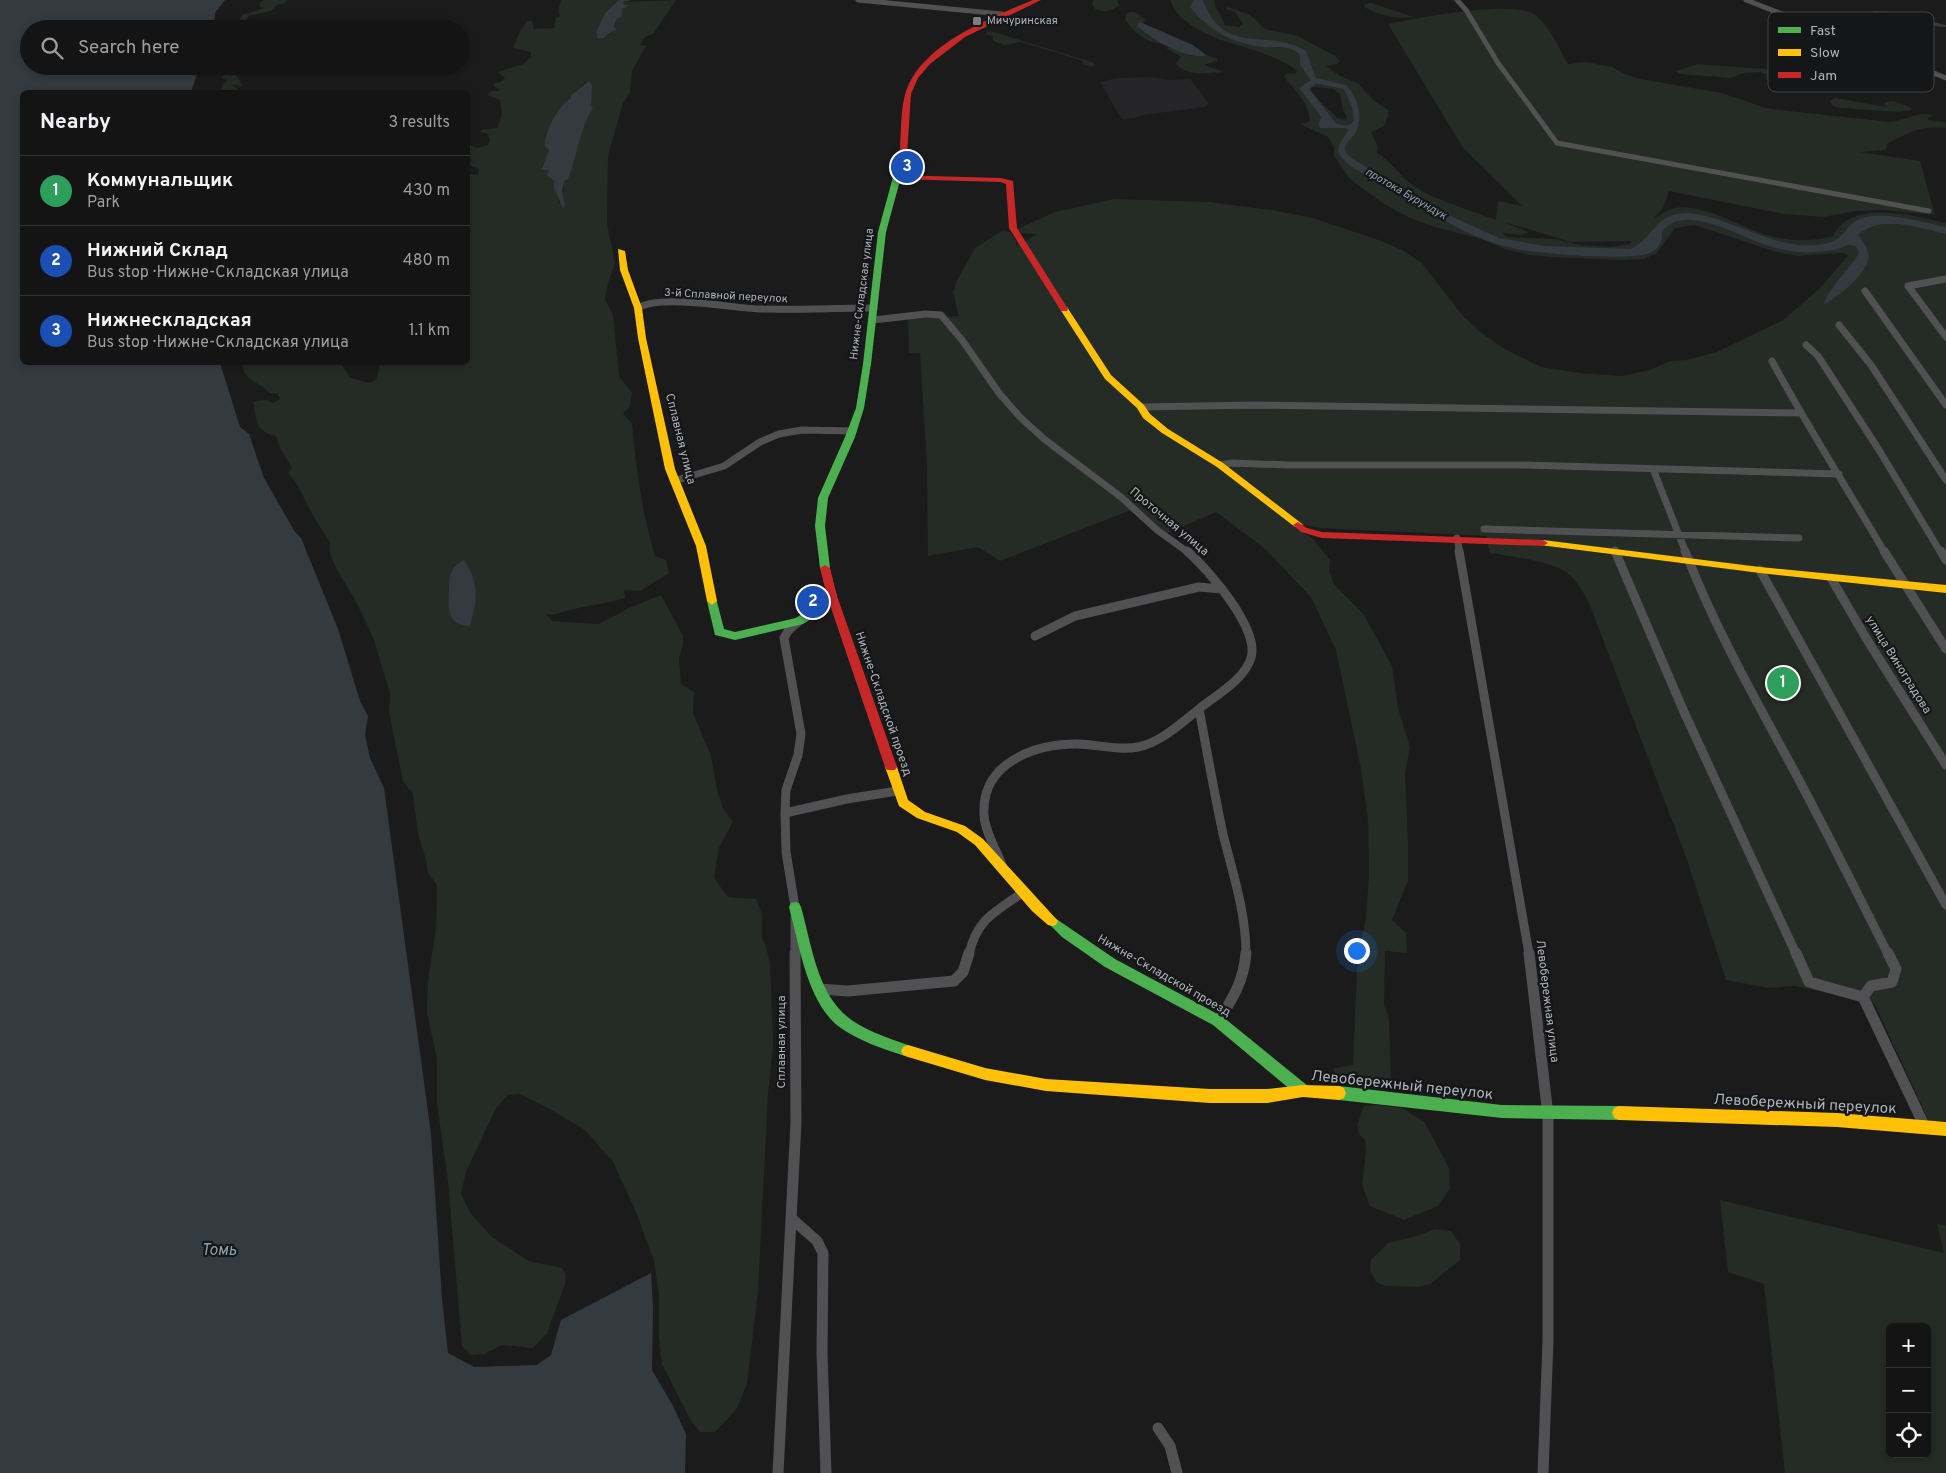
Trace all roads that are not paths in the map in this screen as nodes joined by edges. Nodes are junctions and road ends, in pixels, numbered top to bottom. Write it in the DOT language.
graph roads {
  1 [pos="858,0"];
  2 [pos="1038,0"];
  3 [pos="1457,0"];
  4 [pos="1746,0"];
  5 [pos="908,2"];
  6 [pos="1777,12"];
  7 [pos="1002,14"];
  8 [pos="1934,73"];
  9 [pos="1946,78"];
  10 [pos="898,177"];
  11 [pos="1929,211"];
  12 [pos="621,251"];
  13 [pos="1946,279"];
  14 [pos="1865,291"];
  15 [pos="638,308"];
  16 [pos="874,308"];
  17 [pos="873,320"];
  18 [pos="1839,325"];
  19 [pos="1946,337"];
  20 [pos="1806,345"];
  21 [pos="1772,361"];
  22 [pos="1946,405"];
  23 [pos="1141,407"];
  24 [pos="1800,414"];
  25 [pos="853,431"];
  26 [pos="1220,465"];
  27 [pos="1653,469"];
  28 [pos="1839,474"];
  29 [pos="1946,480"];
  30 [pos="674,481"];
  31 [pos="1484,529"];
  32 [pos="1679,536"];
  33 [pos="1456,538"];
  34 [pos="1799,538"];
  35 [pos="1615,551"];
  36 [pos="1689,560"];
  37 [pos="1946,560"];
  38 [pos="1760,570"];
  39 [pos="1831,578"];
  40 [pos="1903,584"];
  41 [pos="1222,589"];
  42 [pos="1946,589"];
  43 [pos="832,596"];
  44 [pos="799,621"];
  45 [pos="1036,636"];
  46 [pos="1946,649"];
  47 [pos="1199,709"];
  48 [pos="1946,765"];
  49 [pos="897,790"];
  50 [pos="785,813"];
  51 [pos="1004,870"];
  52 [pos="1022,893"];
  53 [pos="1946,904"];
  54 [pos="795,907"];
  55 [pos="819,989"];
  56 [pos="1863,997"];
  57 [pos="1218,1021"];
  58 [pos="1303,1091"];
  59 [pos="1548,1115"];
  60 [pos="1925,1126"];
  61 [pos="1946,1129"];
  62 [pos="791,1218"];
  63 [pos="1158,1428"];
  64 [pos="778,1473"];
  65 [pos="826,1473"];
  66 [pos="1177,1473"];
  67 [pos="1543,1473"];
  1 -- 5 [label="street"];
  2 -- 7 [label="street, Нижне-Складская улица"];
  3 -- 11 [label="street"];
  4 -- 6 [label="street"];
  5 -- 7 [label="street"];
  7 -- 10 [label="street, Нижне-Складская улица"];
  8 -- 9 [label="street"];
  10 -- 16 [label="street, Нижне-Складская улица"];
  10 -- 23 [label="street"];
  12 -- 15 [label="street, Сплавная улица"];
  13 -- 19 [label="street"];
  14 -- 22 [label="street"];
  15 -- 16 [label="street, 3-й Сплавной переулок"];
  15 -- 30 [label="street, Сплавная улица"];
  16 -- 17 [label="street, Нижне-Складская улица"];
  17 -- 25 [label="street, Нижне-Складская улица"];
  17 -- 41 [label="street, Проточная улица"];
  18 -- 29 [label="street"];
  20 -- 37 [label="street"];
  21 -- 24 [label="street"];
  23 -- 24 [label="street"];
  23 -- 26 [label="street"];
  24 -- 28 [label="street"];
  25 -- 30 [label="street"];
  25 -- 43 [label="street, Нижне-Складская улица"];
  26 -- 27 [label="street"];
  26 -- 33 [label="street"];
  27 -- 28 [label="street"];
  27 -- 32 [label="street"];
  28 -- 40 [label="street"];
  30 -- 44 [label="street, Сплавная улица"];
  31 -- 32 [label="street"];
  32 -- 34 [label="street"];
  32 -- 36 [label="street"];
  33 -- 35 [label="street"];
  33 -- 59 [label="street, Левобережная улица"];
  35 -- 36 [label="street"];
  35 -- 56 [label="street"];
  36 -- 38 [label="street"];
  36 -- 56 [label="street"];
  38 -- 39 [label="street"];
  38 -- 53 [label="street"];
  39 -- 40 [label="street"];
  39 -- 48 [label="street, улица Виноградова"];
  40 -- 42 [label="street"];
  40 -- 46 [label="street"];
  41 -- 45 [label="street"];
  41 -- 47 [label="street, Проточная улица"];
  43 -- 44 [label="street"];
  43 -- 49 [label="street, Нижне-Складской проезд"];
  44 -- 50 [label="street, Сплавная улица"];
  47 -- 51 [label="street"];
  47 -- 57 [label="street"];
  49 -- 50 [label="street"];
  49 -- 51 [label="street, Нижне-Складской проезд"];
  50 -- 54 [label="street, Сплавная улица"];
  51 -- 52 [label="street, Нижне-Складской проезд"];
  52 -- 55 [label="street"];
  52 -- 57 [label="street, Нижне-Складской проезд"];
  54 -- 55 [label="street, Левобережный переулок"];
  54 -- 62 [label="street, Сплавная улица"];
  55 -- 58 [label="street, Левобережный переулок"];
  56 -- 60 [label="street"];
  57 -- 58 [label="street, Нижне-Складской проезд"];
  58 -- 59 [label="street, Левобережный переулок"];
  59 -- 60 [label="street, Левобережный переулок"];
  59 -- 67 [label="street, Левобережная улица"];
  60 -- 61 [label="street, Левобережный переулок"];
  62 -- 64 [label="street, Сплавная улица"];
  62 -- 65 [label="street"];
  63 -- 66 [label="street"];
}
